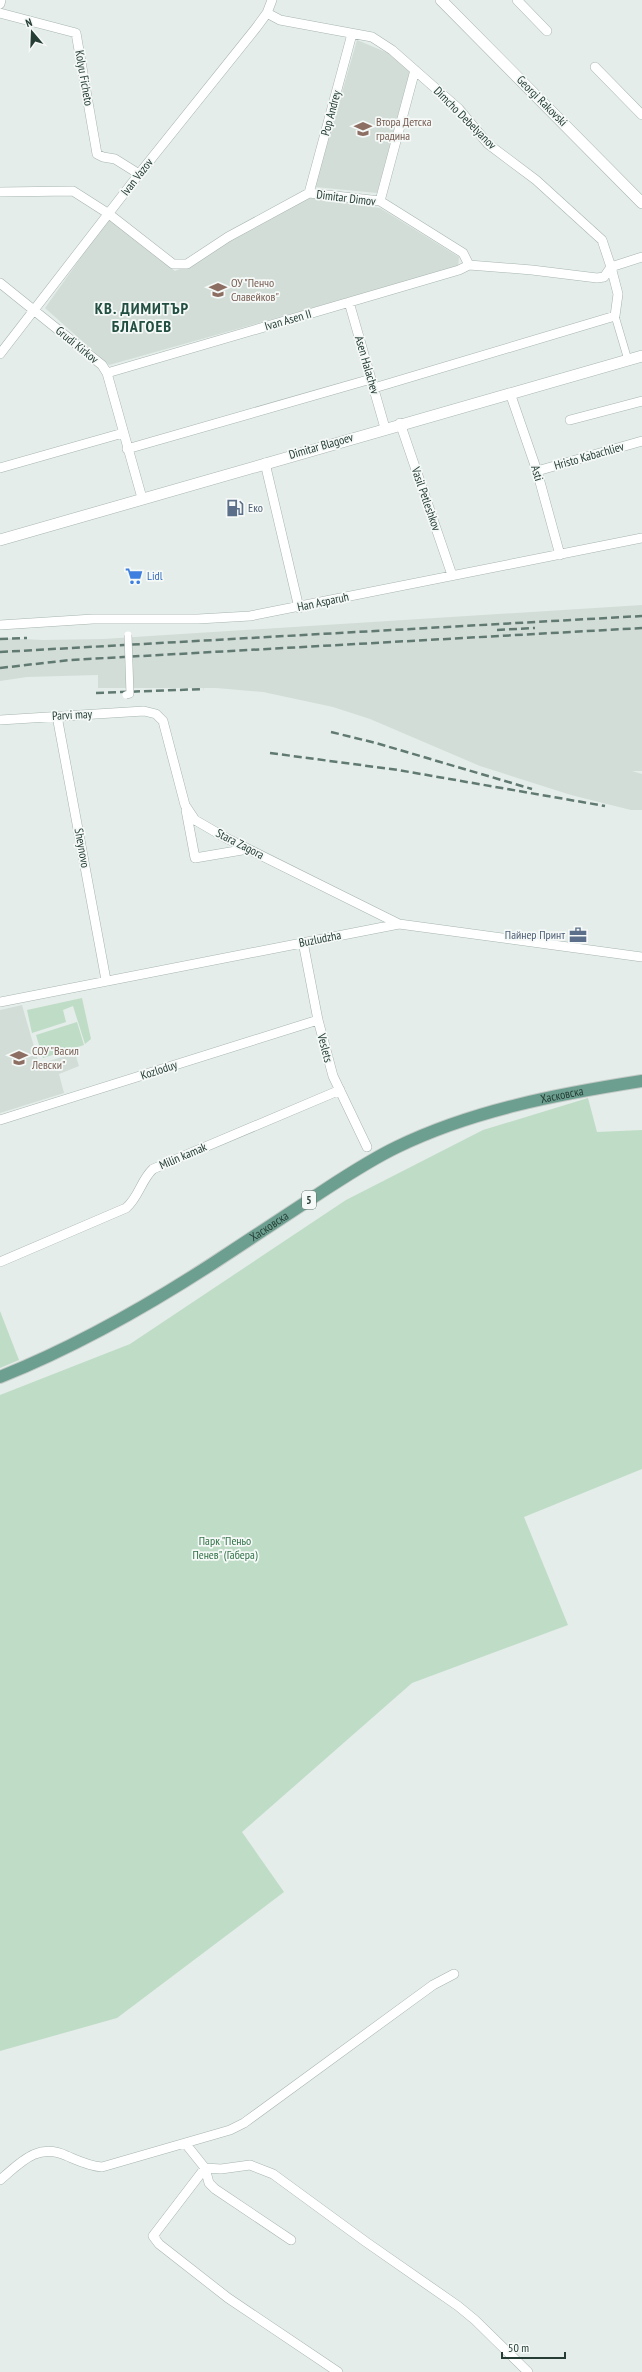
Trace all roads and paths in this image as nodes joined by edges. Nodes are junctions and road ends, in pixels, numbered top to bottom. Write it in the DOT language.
graph roads {
  1 [pos="1,0"];
  2 [pos="272,0"];
  3 [pos="441,0"];
  4 [pos="517,0"];
  5 [pos="0,4"];
  6 [pos="0,13"];
  7 [pos="267,13"];
  8 [pos="547,31"];
  9 [pos="352,34"];
  10 [pos="595,67"];
  11 [pos="416,70"];
  12 [pos="642,115"];
  13 [pos="139,174"];
  14 [pos="0,192"];
  15 [pos="309,193"];
  16 [pos="380,201"];
  17 [pos="642,203"];
  18 [pos="109,214"];
  19 [pos="642,257"];
  20 [pos="469,265"];
  21 [pos="612,267"];
  22 [pos="0,283"];
  23 [pos="349,302"];
  24 [pos="34,310"];
  25 [pos="615,316"];
  26 [pos="0,354"];
  27 [pos="642,356"];
  28 [pos="628,360"];
  29 [pos="107,373"];
  30 [pos="371,379"];
  31 [pos="374,388"];
  32 [pos="510,393"];
  33 [pos="642,401"];
  34 [pos="570,420"];
  35 [pos="400,423"];
  36 [pos="385,428"];
  37 [pos="123,433"];
  38 [pos="642,441"];
  39 [pos="127,449"];
  40 [pos="265,463"];
  41 [pos="0,468"];
  42 [pos="537,471"];
  43 [pos="142,498"];
  44 [pos="642,538"];
  45 [pos="0,540"];
  46 [pos="560,554"];
  47 [pos="452,575"];
  48 [pos="299,608"];
  49 [pos="0,625"];
  50 [pos="128,635"];
  51 [pos="126,695"];
  52 [pos="144,712"];
  53 [pos="57,716"];
  54 [pos="0,720"];
  55 [pos="185,805"];
  56 [pos="248,849"];
  57 [pos="399,924"];
  58 [pos="303,942"];
  59 [pos="642,957"];
  60 [pos="106,980"];
  61 [pos="0,1002"];
  62 [pos="318,1020"];
  63 [pos="642,1081"];
  64 [pos="340,1090"];
  65 [pos="0,1120"];
  66 [pos="367,1147"];
  67 [pos="0,1262"];
  68 [pos="0,1377"];
  69 [pos="454,1974"];
  70 [pos="185,2143"];
  71 [pos="206,2168"];
  72 [pos="0,2180"];
  73 [pos="290,2240"];
  74 [pos="338,2372"];
  75 [pos="528,2372"];
  1 -- 5 [label="street"];
  2 -- 7 [label="street, Ivan Vazov"];
  3 -- 17 [label="street, Georgi Rakovski"];
  4 -- 8 [label="street"];
  6 -- 13 [label="street, Kolyu Ficheto"];
  7 -- 9 [label="street, Dimcho Debelyanov"];
  7 -- 13 [label="street, Ivan Vazov"];
  9 -- 11 [label="street, Dimcho Debelyanov"];
  9 -- 15 [label="street, Pop Andrey"];
  10 -- 12 [label="street"];
  11 -- 16 [label="street"];
  11 -- 21 [label="street, Dimcho Debelyanov"];
  13 -- 18 [label="street, Ivan Vazov"];
  14 -- 18 [label="street, Dimitar Dimov"];
  15 -- 16 [label="street, Dimitar Dimov"];
  15 -- 18 [label="street, Dimitar Dimov"];
  16 -- 20 [label="street, Dimitar Dimov"];
  18 -- 24 [label="street, Ivan Vazov"];
  19 -- 21 [label="street"];
  20 -- 21 [label="street"];
  20 -- 23 [label="street, Ivan Asen II"];
  21 -- 25 [label="street, Dimcho Debelyanov"];
  22 -- 24 [label="street, Grudi Kirkov"];
  23 -- 29 [label="street, Ivan Asen II"];
  23 -- 30 [label="street, Asen Halachev"];
  24 -- 26 [label="street, Ivan Vazov"];
  24 -- 29 [label="street, Grudi Kirkov"];
  25 -- 28 [label="street"];
  25 -- 31 [label="street"];
  27 -- 28 [label="street, Dimitar Blagoev"];
  28 -- 32 [label="street, Dimitar Blagoev"];
  29 -- 37 [label="street, Grudi Kirkov"];
  30 -- 31 [label="street, Asen Halachev"];
  30 -- 39 [label="street"];
  31 -- 36 [label="street, Asen Halachev"];
  32 -- 35 [label="street, Dimitar Blagoev"];
  32 -- 42 [label="street, Asti"];
  33 -- 34 [label="street"];
  35 -- 36 [label="street, Dimitar Blagoev"];
  35 -- 47 [label="street, Vasil Petleshkov"];
  36 -- 40 [label="street, Dimitar Blagoev"];
  37 -- 39 [label="street, Grudi Kirkov"];
  37 -- 41 [label="street"];
  38 -- 42 [label="street, Hristo Kabachliev"];
  39 -- 43 [label="street, Grudi Kirkov"];
  40 -- 43 [label="street, Dimitar Blagoev"];
  40 -- 48 [label="street"];
  42 -- 46 [label="street, Asti"];
  43 -- 45 [label="street, Dimitar Blagoev"];
  44 -- 46 [label="street, Han Asparuh"];
  46 -- 47 [label="street, Han Asparuh"];
  47 -- 48 [label="street, Han Asparuh"];
  48 -- 49 [label="street, Han Asparuh"];
  50 -- 51 [label="street, bridge"];
  52 -- 53 [label="street, Parvi may"];
  52 -- 55 [label="street, Stara Zagora"];
  53 -- 54 [label="street, Parvi may"];
  53 -- 60 [label="street, Sheynovo"];
  55 -- 56 [label="street, Stara Zagora"];
  55 -- 56 [label="street"];
  56 -- 57 [label="street, Stara Zagora"];
  57 -- 58 [label="street, Buzludzha"];
  57 -- 59 [label="street, Buzludzha"];
  58 -- 60 [label="street, Buzludzha"];
  58 -- 62 [label="street, Veslets"];
  60 -- 61 [label="street, Buzludzha"];
  62 -- 64 [label="street, Veslets"];
  62 -- 65 [label="street, Kozloduy"];
  63 -- 68 [label="main road, Хасковска / 5"];
  64 -- 66 [label="street, Veslets"];
  64 -- 67 [label="street, Milin kamak"];
  69 -- 70 [label="street"];
  70 -- 71 [label="street"];
  70 -- 72 [label="street"];
  71 -- 73 [label="street"];
  71 -- 74 [label="street"];
  71 -- 75 [label="street"];
}
